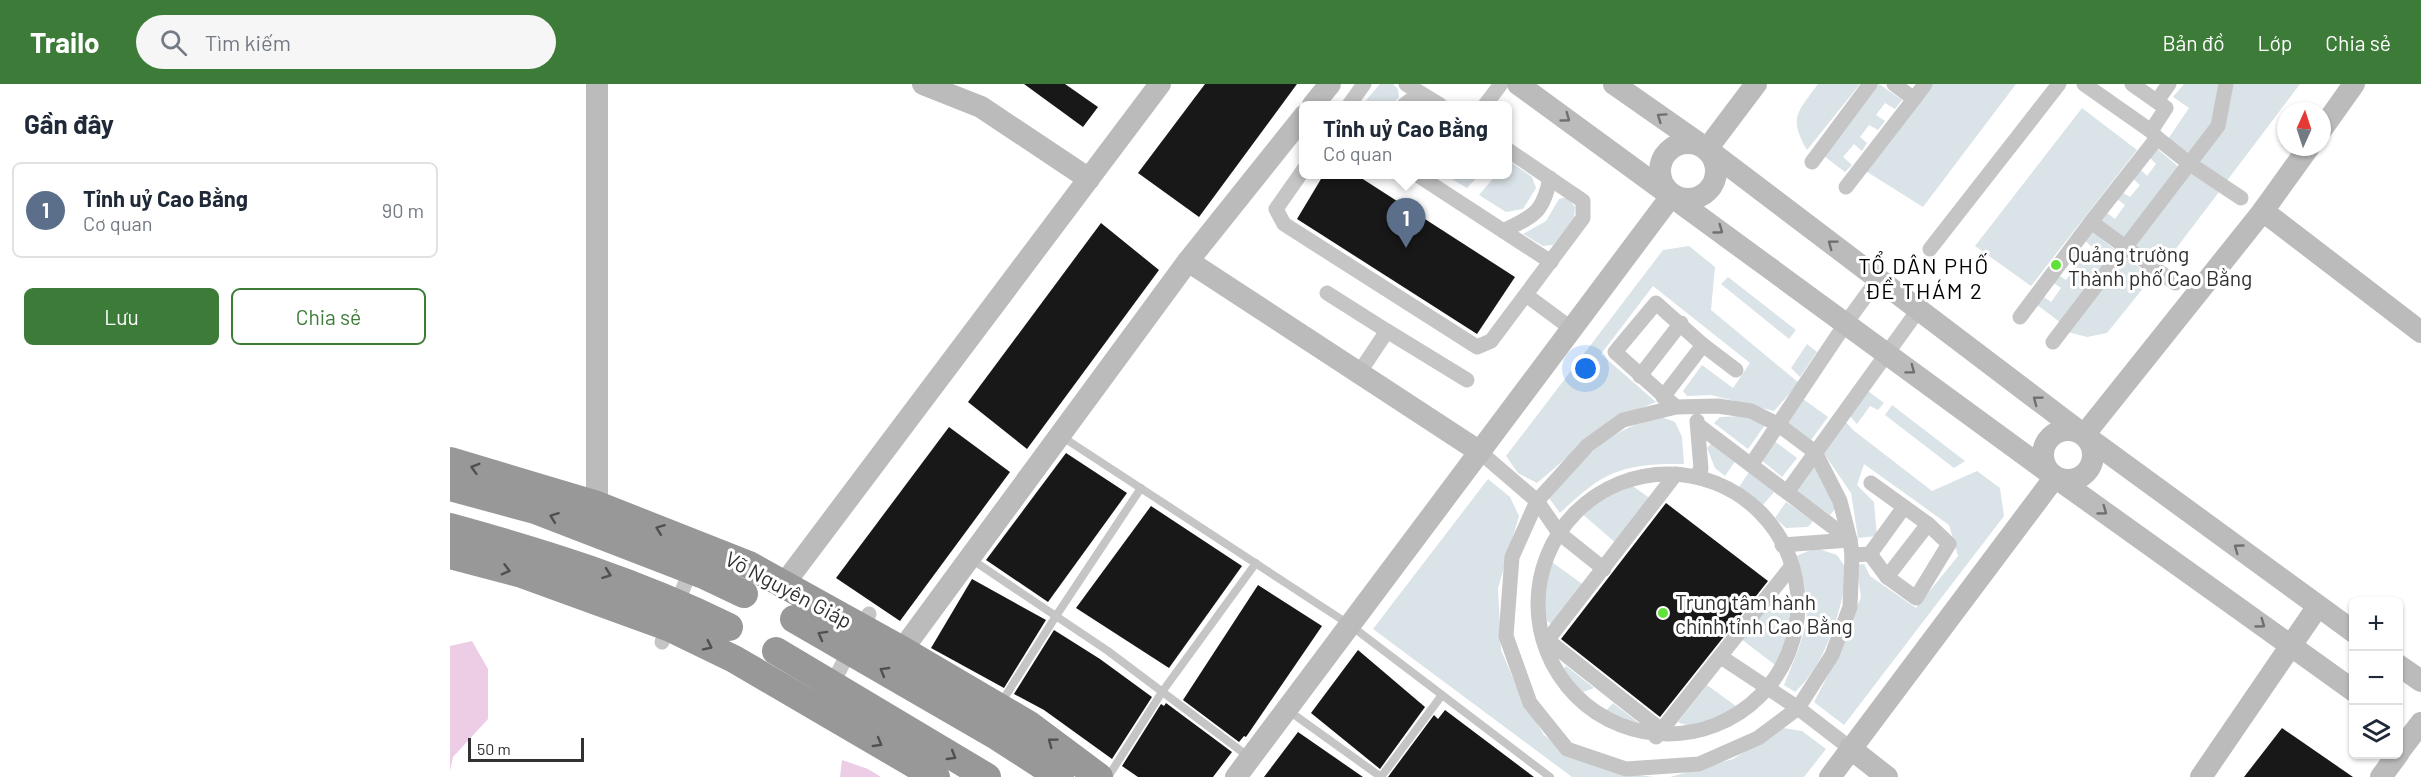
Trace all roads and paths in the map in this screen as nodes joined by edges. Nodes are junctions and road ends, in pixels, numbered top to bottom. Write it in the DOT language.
graph roads {
  1 [pos="597,84"];
  2 [pos="923,84"];
  3 [pos="1160,84"];
  4 [pos="1330,84"];
  5 [pos="1364,84"];
  6 [pos="1406,84"];
  7 [pos="1501,84"];
  8 [pos="1518,84"];
  9 [pos="1614,84"];
  10 [pos="1756,84"];
  11 [pos="1870,84"];
  12 [pos="1894,84"];
  13 [pos="1925,84"];
  14 [pos="2059,84"];
  15 [pos="2084,84"];
  16 [pos="2132,84"];
  17 [pos="2169,84"];
  18 [pos="2226,84"];
  19 [pos="2354,84"];
  20 [pos="1420,93"];
  21 [pos="1914,99"];
  22 [pos="1315,101"];
  23 [pos="1352,101"];
  24 [pos="1409,101"];
  25 [pos="1433,101"];
  26 [pos="1488,101"];
  27 [pos="2157,101"];
  28 [pos="2331,116"];
  29 [pos="1299,122"];
  30 [pos="2154,134"];
  31 [pos="1707,149"];
  32 [pos="1512,153"];
  33 [pos="2303,156"];
  34 [pos="1812,162"];
  35 [pos="2190,164"];
  36 [pos="1299,176"];
  37 [pos="1550,178"];
  38 [pos="1089,179"];
  39 [pos="1424,179"];
  40 [pos="1846,187"];
  41 [pos="1672,195"];
  42 [pos="2241,198"];
  43 [pos="2263,211"];
  44 [pos="2091,222"];
  45 [pos="1503,231"];
  46 [pos="2124,247"];
  47 [pos="1930,249"];
  48 [pos="1188,261"];
  49 [pos="1551,262"];
  50 [pos="1878,279"];
  51 [pos="2175,283"];
  52 [pos="1327,293"];
  53 [pos="1526,295"];
  54 [pos="1919,309"];
  55 [pos="2020,317"];
  56 [pos="1681,323"];
  57 [pos="1846,323"];
  58 [pos="1572,329"];
  59 [pos="1387,331"];
  60 [pos="2421,332"];
  61 [pos="2053,342"];
  62 [pos="1703,345"];
  63 [pos="1887,353"];
  64 [pos="1736,370"];
  65 [pos="1359,373"];
  66 [pos="1640,376"];
  67 [pos="1467,380"];
  68 [pos="1669,402"];
  69 [pos="1697,406"];
  70 [pos="1698,425"];
  71 [pos="1779,425"];
  72 [pos="1060,435"];
  73 [pos="2084,435"];
  74 [pos="1480,452"];
  75 [pos="1815,452"];
  76 [pos="450,461"];
  77 [pos="1751,465"];
  78 [pos="1698,473"];
  79 [pos="1676,474"];
  80 [pos="2055,477"];
  81 [pos="1871,483"];
  82 [pos="450,488"];
  83 [pos="1141,488"];
  84 [pos="1787,492"];
  85 [pos="1536,501"];
  86 [pos="1904,507"];
  87 [pos="592,518"];
  88 [pos="1928,524"];
  89 [pos="450,527"];
  90 [pos="1559,533"];
  91 [pos="1850,540"];
  92 [pos="1782,545"];
  93 [pos="699,549"];
  94 [pos="1870,554"];
  95 [pos="450,555"];
  96 [pos="1852,555"];
  97 [pos="970,558"];
  98 [pos="1256,563"];
  99 [pos="1791,567"];
  100 [pos="1604,569"];
  101 [pos="1887,577"];
  102 [pos="781,589"];
  103 [pos="744,594"];
  104 [pos="2318,606"];
  105 [pos="1056,616"];
  106 [pos="794,619"];
  107 [pos="669,624"];
  108 [pos="1350,625"];
  109 [pos="729,627"];
  110 [pos="2349,628"];
  111 [pos="860,631"];
  112 [pos="1546,641"];
  113 [pos="2290,646"];
  114 [pos="902,650"];
  115 [pos="776,651"];
  116 [pos="742,656"];
  117 [pos="1721,657"];
  118 [pos="2403,668"];
  119 [pos="2421,681"];
  120 [pos="1607,687"];
  121 [pos="2349,687"];
  122 [pos="1771,689"];
  123 [pos="1162,692"];
  124 [pos="1442,695"];
  125 [pos="821,705"];
  126 [pos="999,707"];
  127 [pos="1798,708"];
  128 [pos="1287,709"];
  129 [pos="1591,709"];
  130 [pos="2411,727"];
  131 [pos="1658,734"];
  132 [pos="2403,744"];
  133 [pos="1850,748"];
  134 [pos="1250,758"];
  135 [pos="2394,759"];
  136 [pos="936,777"];
  137 [pos="987,777"];
  138 [pos="1060,777"];
  139 [pos="1099,777"];
  140 [pos="1108,777"];
  141 [pos="1236,777"];
  142 [pos="1381,777"];
  143 [pos="1550,777"];
  144 [pos="1830,777"];
  145 [pos="1887,777"];
  146 [pos="2201,777"];
  147 [pos="2381,777"];
  1 -- 87 [label="street"];
  2 -- 38 [label="street"];
  3 -- 38 [label="street"];
  4 -- 22 [label="street"];
  5 -- 23 [label="street"];
  6 -- 20 [label="street"];
  7 -- 26 [label="street"];
  8 -- 41 [label="street, one-way"];
  31 -- 9 [label="street, one-way"];
  10 -- 31 [label="street"];
  11 -- 34 [label="street"];
  12 -- 21 [label="street"];
  13 -- 21 [label="street"];
  14 -- 47 [label="street"];
  15 -- 30 [label="street"];
  16 -- 27 [label="street"];
  17 -- 27 [label="street"];
  18 -- 35 [label="street"];
  19 -- 28 [label="street"];
  20 -- 24 [label="street"];
  20 -- 25 [label="street"];
  21 -- 40 [label="street"];
  27 -- 30 [label="street"];
  29 -- 48 [label="street"];
  30 -- 35 [label="street"];
  30 -- 44 [label="street"];
  31 -- 41 [label="street"];
  31 -- 41 [label="street"];
  50 -- 31 [label="street, one-way"];
  32 -- 37 [label="street"];
  33 -- 43 [label="street"];
  35 -- 42 [label="street"];
  35 -- 46 [label="street"];
  36 -- 53 [label="street"];
  37 -- 45 [label="street"];
  37 -- 49 [label="street"];
  38 -- 102 [label="street"];
  39 -- 45 [label="street"];
  41 -- 57 [label="street, one-way"];
  41 -- 58 [label="street"];
  43 -- 60 [label="street"];
  43 -- 73 [label="street"];
  44 -- 46 [label="street"];
  44 -- 55 [label="street"];
  45 -- 49 [label="street"];
  46 -- 51 [label="street"];
  46 -- 61 [label="street"];
  48 -- 65 [label="street"];
  48 -- 72 [label="street"];
  49 -- 53 [label="street"];
  50 -- 54 [label="street"];
  50 -- 57 [label="street"];
  52 -- 59 [label="street"];
  53 -- 58 [label="street"];
  54 -- 63 [label="street"];
  73 -- 54 [label="street, one-way"];
  56 -- 62 [label="street"];
  56 -- 66 [label="street"];
  56 -- 66 [label="street"];
  57 -- 63 [label="street"];
  57 -- 71 [label="street"];
  58 -- 74 [label="street"];
  59 -- 65 [label="street"];
  59 -- 67 [label="street"];
  62 -- 64 [label="street"];
  62 -- 68 [label="street"];
  63 -- 75 [label="street"];
  63 -- 80 [label="street, one-way"];
  65 -- 74 [label="street"];
  66 -- 68 [label="street"];
  68 -- 69 [label="street"];
  68 -- 85 [label="street"];
  69 -- 70 [label="street"];
  69 -- 71 [label="street"];
  70 -- 77 [label="street"];
  70 -- 78 [label="street"];
  71 -- 75 [label="street"];
  71 -- 77 [label="street"];
  72 -- 83 [label="lane"];
  72 -- 97 [label="street"];
  73 -- 80 [label="street"];
  73 -- 80 [label="street"];
  104 -- 73 [label="street, one-way"];
  74 -- 85 [label="street"];
  74 -- 108 [label="street"];
  75 -- 84 [label="street"];
  75 -- 91 [label="street"];
  87 -- 76 [label="highway, Võ Nguyên Giáp, one-way"];
  77 -- 84 [label="street"];
  78 -- 79 [label="street"];
  78 -- 92 [label="street"];
  79 -- 90 [label="street"];
  79 -- 100 [label="street"];
  80 -- 113 [label="street, one-way"];
  80 -- 133 [label="street"];
  81 -- 86 [label="street"];
  87 -- 82 [label="highway, Võ Nguyên Giáp, one-way"];
  83 -- 98 [label="lane"];
  83 -- 105 [label="lane"];
  84 -- 91 [label="street"];
  85 -- 90 [label="street"];
  85 -- 127 [label="street"];
  86 -- 88 [label="street"];
  86 -- 94 [label="street"];
  93 -- 87 [label="highway, Võ Nguyên Giáp, one-way"];
  88 -- 101 [label="street"];
  88 -- 101 [label="street"];
  89 -- 107 [label="highway, one-way"];
  90 -- 100 [label="street"];
  90 -- 112 [label="street"];
  91 -- 92 [label="street"];
  91 -- 96 [label="street"];
  92 -- 99 [label="street"];
  93 -- 102 [label="highway, Võ Nguyên Giáp"];
  93 -- 103 [label="highway, Võ Nguyên Giáp"];
  93 -- 107 [label="street"];
  94 -- 96 [label="street"];
  94 -- 101 [label="street"];
  95 -- 107 [label="highway, one-way"];
  96 -- 127 [label="street"];
  97 -- 105 [label="lane"];
  97 -- 114 [label="street"];
  98 -- 108 [label="lane"];
  98 -- 123 [label="lane"];
  99 -- 117 [label="street"];
  99 -- 122 [label="street"];
  100 -- 112 [label="street"];
  102 -- 103 [label="highway, Võ Nguyên Giáp"];
  102 -- 106 [label="highway, Võ Nguyên Giáp"];
  102 -- 111 [label="highway, Võ Nguyên Giáp"];
  103 -- 109 [label="highway, Võ Nguyên Giáp"];
  104 -- 110 [label="street"];
  104 -- 113 [label="street"];
  105 -- 123 [label="lane"];
  105 -- 126 [label="lane"];
  111 -- 106 [label="highway, Võ Nguyên Giáp, one-way"];
  106 -- 115 [label="highway, Võ Nguyên Giáp"];
  107 -- 109 [label="highway"];
  107 -- 116 [label="highway, one-way"];
  108 -- 124 [label="lane"];
  108 -- 128 [label="street"];
  109 -- 116 [label="highway"];
  111 -- 114 [label="highway, Võ Nguyên Giáp"];
  111 -- 125 [label="street"];
  138 -- 111 [label="highway, Võ Nguyên Giáp, one-way"];
  112 -- 120 [label="street"];
  112 -- 129 [label="street"];
  113 -- 121 [label="street"];
  113 -- 146 [label="street"];
  114 -- 126 [label="highway, Võ Nguyên Giáp"];
  115 -- 116 [label="highway"];
  115 -- 125 [label="highway"];
  116 -- 125 [label="highway"];
  117 -- 122 [label="street"];
  117 -- 131 [label="street"];
  118 -- 119 [label="street"];
  120 -- 129 [label="street"];
  120 -- 131 [label="street"];
  122 -- 127 [label="street"];
  122 -- 131 [label="street"];
  123 -- 134 [label="lane"];
  123 -- 140 [label="lane"];
  124 -- 142 [label="lane"];
  124 -- 143 [label="lane"];
  125 -- 136 [label="highway, one-way"];
  125 -- 137 [label="highway, one-way"];
  139 -- 126 [label="highway, Võ Nguyên Giáp, one-way"];
  127 -- 133 [label="street"];
  128 -- 134 [label="street"];
  128 -- 142 [label="lane"];
  129 -- 131 [label="street"];
  130 -- 132 [label="street"];
  133 -- 144 [label="street"];
  133 -- 145 [label="street"];
  134 -- 141 [label="street"];
  135 -- 147 [label="street"];
}
